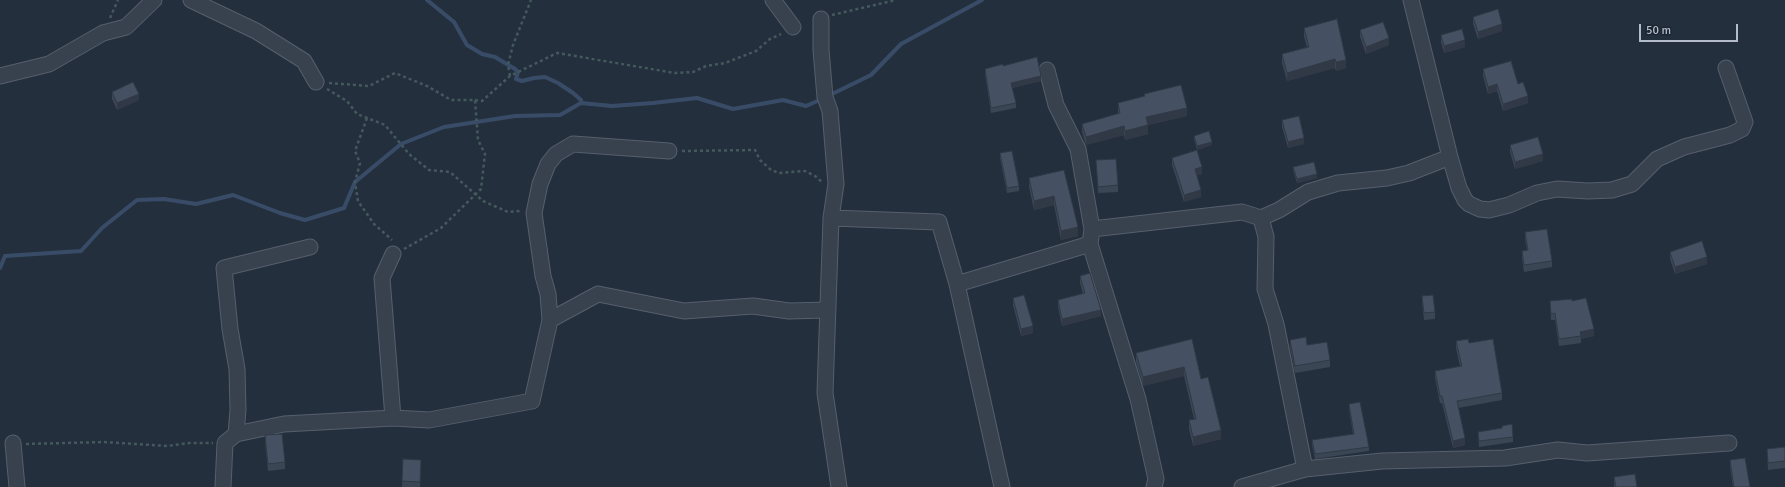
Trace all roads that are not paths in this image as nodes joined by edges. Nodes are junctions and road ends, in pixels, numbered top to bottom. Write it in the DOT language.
graph roads {
  1 [pos="154,0"];
  2 [pos="191,0"];
  3 [pos="773,0"];
  4 [pos="1411,0"];
  5 [pos="821,19"];
  6 [pos="793,27"];
  7 [pos="1726,68"];
  8 [pos="1047,70"];
  9 [pos="0,76"];
  10 [pos="316,82"];
  11 [pos="669,151"];
  12 [pos="1450,157"];
  13 [pos="831,218"];
  14 [pos="1261,218"];
  15 [pos="1092,229"];
  16 [pos="1090,244"];
  17 [pos="310,247"];
  18 [pos="393,254"];
  19 [pos="957,284"];
  20 [pos="827,310"];
  21 [pos="550,320"];
  22 [pos="393,418"];
  23 [pos="231,438"];
  24 [pos="13,443"];
  25 [pos="1728,444"];
  26 [pos="1305,468"];
  27 [pos="16,487"];
  28 [pos="223,487"];
  29 [pos="839,487"];
  30 [pos="1002,487"];
  31 [pos="1154,487"];
  32 [pos="1242,487"];
  1 -- 9 [label="street"];
  2 -- 10 [label="street"];
  3 -- 6 [label="street"];
  4 -- 12 [label="street"];
  5 -- 13 [label="street"];
  7 -- 12 [label="street"];
  8 -- 15 [label="street"];
  11 -- 21 [label="street"];
  12 -- 14 [label="street"];
  13 -- 19 [label="street"];
  13 -- 20 [label="street"];
  14 -- 15 [label="street"];
  14 -- 26 [label="street"];
  15 -- 16 [label="street"];
  16 -- 19 [label="street"];
  16 -- 31 [label="street"];
  17 -- 23 [label="street"];
  18 -- 22 [label="street"];
  19 -- 30 [label="street"];
  20 -- 21 [label="street"];
  20 -- 29 [label="street"];
  21 -- 22 [label="street"];
  22 -- 23 [label="street"];
  23 -- 28 [label="street"];
  24 -- 27 [label="street"];
  25 -- 26 [label="street"];
  26 -- 32 [label="street"];
}
